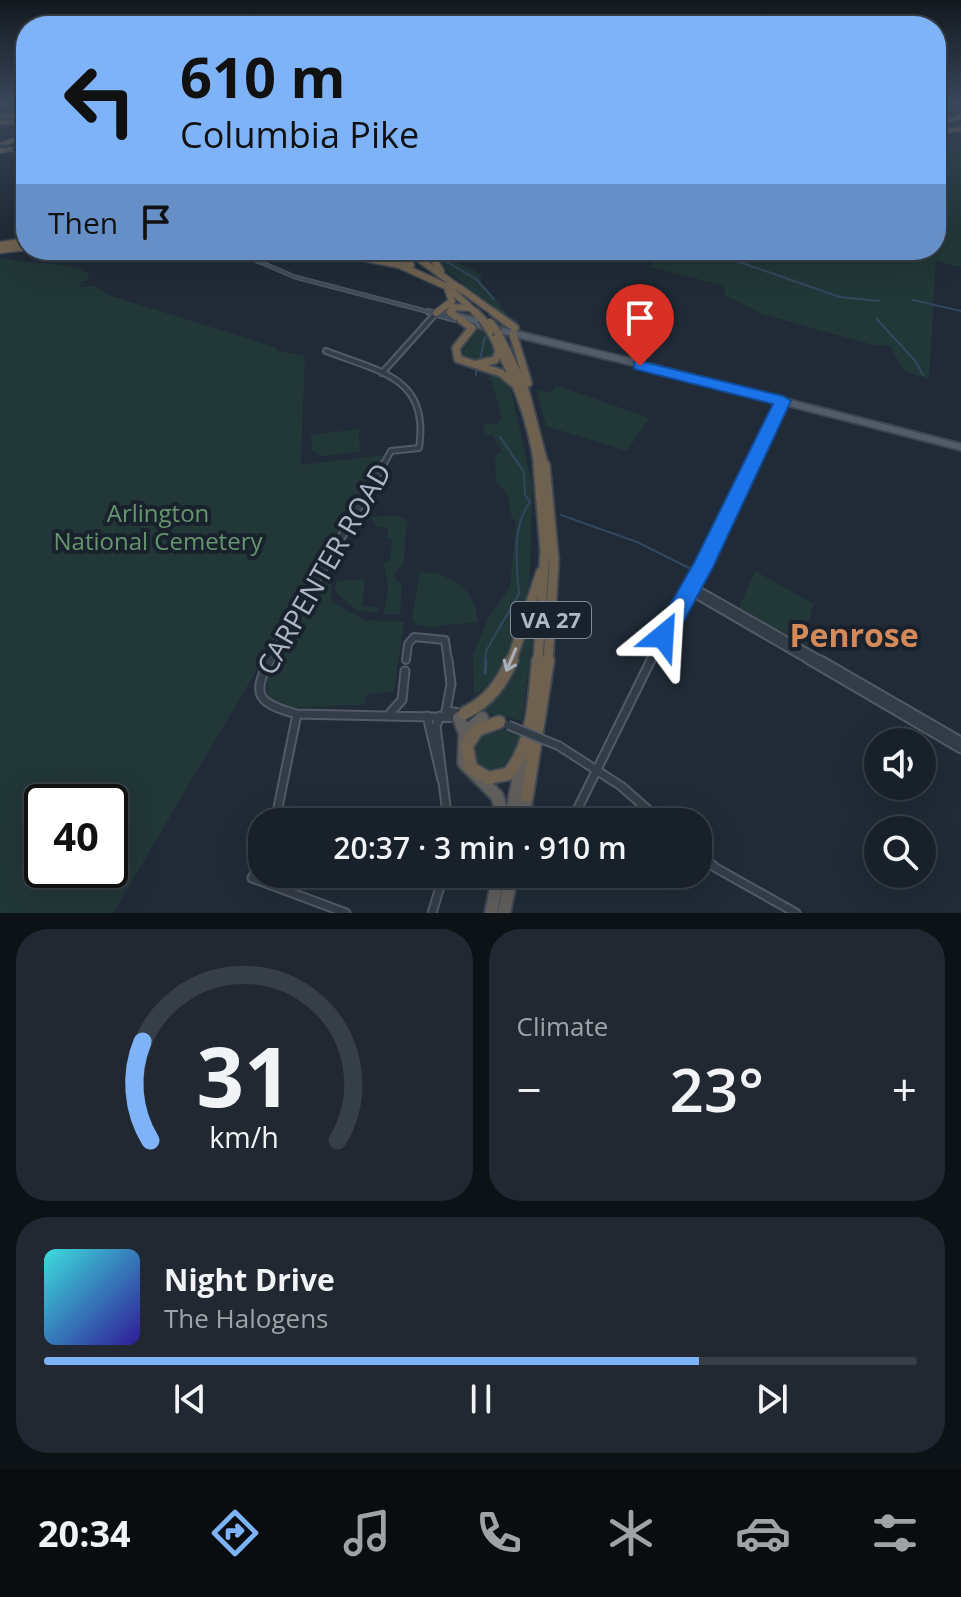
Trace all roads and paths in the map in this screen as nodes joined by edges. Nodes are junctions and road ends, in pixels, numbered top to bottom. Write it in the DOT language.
graph roads {
  1 [pos="255,260"];
  2 [pos="377,260"];
  3 [pos="406,260"];
  4 [pos="436,260"];
  5 [pos="423,261"];
  6 [pos="420,273"];
  7 [pos="454,286"];
  8 [pos="436,313"];
  9 [pos="458,318"];
  10 [pos="480,322"];
  11 [pos="514,331"];
  12 [pos="494,332"];
  13 [pos="557,344"];
  14 [pos="326,351"];
  15 [pos="381,373"];
  16 [pos="783,401"];
  17 [pos="523,402"];
  18 [pos="541,443"];
  19 [pos="961,447"];
  20 [pos="544,560"];
  21 [pos="690,588"];
  22 [pos="406,660"];
  23 [pos="405,671"];
  24 [pos="393,712"];
  25 [pos="297,714"];
  26 [pos="453,715"];
  27 [pos="427,716"];
  28 [pos="482,718"];
  29 [pos="504,724"];
  30 [pos="465,733"];
  31 [pos="961,741"];
  32 [pos="525,747"];
  33 [pos="961,749"];
  34 [pos="597,770"];
  35 [pos="442,781"];
  36 [pos="527,796"];
  37 [pos="278,808"];
  38 [pos="446,808"];
  39 [pos="503,808"];
  40 [pos="511,808"];
  41 [pos="525,808"];
  42 [pos="530,808"];
  43 [pos="578,808"];
  44 [pos="644,808"];
  45 [pos="712,865"];
  46 [pos="279,888"];
  47 [pos="440,888"];
  48 [pos="502,888"];
  49 [pos="507,888"];
  50 [pos="346,913"];
  51 [pos="432,913"];
  52 [pos="491,913"];
  53 [pos="507,913"];
  54 [pos="796,913"];
  1 -- 8 [label="main road"];
  2 -- 6 [label="highway, VA 27"];
  3 -- 7 [label="highway"];
  4 -- 7 [label="highway"];
  5 -- 7 [label="highway, VA 27"];
  6 -- 7 [label="highway, VA 27"];
  6 -- 8 [label="highway"];
  7 -- 10 [label="highway, VA 27"];
  7 -- 11 [label="highway"];
  7 -- 12 [label="highway, VA 27, bridge"];
  8 -- 9 [label="main road"];
  8 -- 15 [label="street"];
  9 -- 10 [label="main road"];
  9 -- 10 [label="highway"];
  9 -- 11 [label="main road"];
  9 -- 17 [label="highway"];
  10 -- 11 [label="main road"];
  10 -- 12 [label="highway, VA 27, bridge"];
  10 -- 12 [label="highway"];
  11 -- 13 [label="main road"];
  11 -- 13 [label="main road"];
  11 -- 18 [label="highway"];
  12 -- 17 [label="highway, VA 27"];
  12 -- 18 [label="highway, VA 27"];
  13 -- 16 [label="main road"];
  14 -- 15 [label="street"];
  15 -- 25 [label="street, CARPENTER ROAD"];
  16 -- 19 [label="main road"];
  16 -- 21 [label="street"];
  17 -- 20 [label="highway, VA 27"];
  18 -- 36 [label="highway, VA 27"];
  20 -- 26 [label="highway, one-way"];
  20 -- 32 [label="highway, VA 27"];
  21 -- 31 [label="street"];
  21 -- 33 [label="street"];
  21 -- 34 [label="street"];
  22 -- 26 [label="street"];
  23 -- 24 [label="street"];
  24 -- 25 [label="street, CARPENTER ROAD"];
  24 -- 27 [label="street, CARPENTER ROAD"];
  25 -- 37 [label="street"];
  26 -- 27 [label="street, CARPENTER ROAD"];
  26 -- 28 [label="street, CARPENTER ROAD"];
  26 -- 30 [label="highway"];
  26 -- 35 [label="street"];
  27 -- 35 [label="street"];
  28 -- 29 [label="street, CARPENTER ROAD"];
  28 -- 30 [label="highway"];
  29 -- 32 [label="highway"];
  29 -- 34 [label="street, CARPENTER ROAD, bridge"];
  30 -- 39 [label="highway"];
  32 -- 40 [label="highway, VA 27"];
  34 -- 43 [label="street"];
  34 -- 44 [label="street, CARPENTER ROAD"];
  35 -- 38 [label="street"];
  36 -- 41 [label="highway, VA 27"];
  36 -- 42 [label="street"];
  45 -- 54 [label="street"];
  46 -- 50 [label="street"];
  47 -- 51 [label="street"];
  48 -- 52 [label="highway"];
  49 -- 53 [label="highway"];
}
